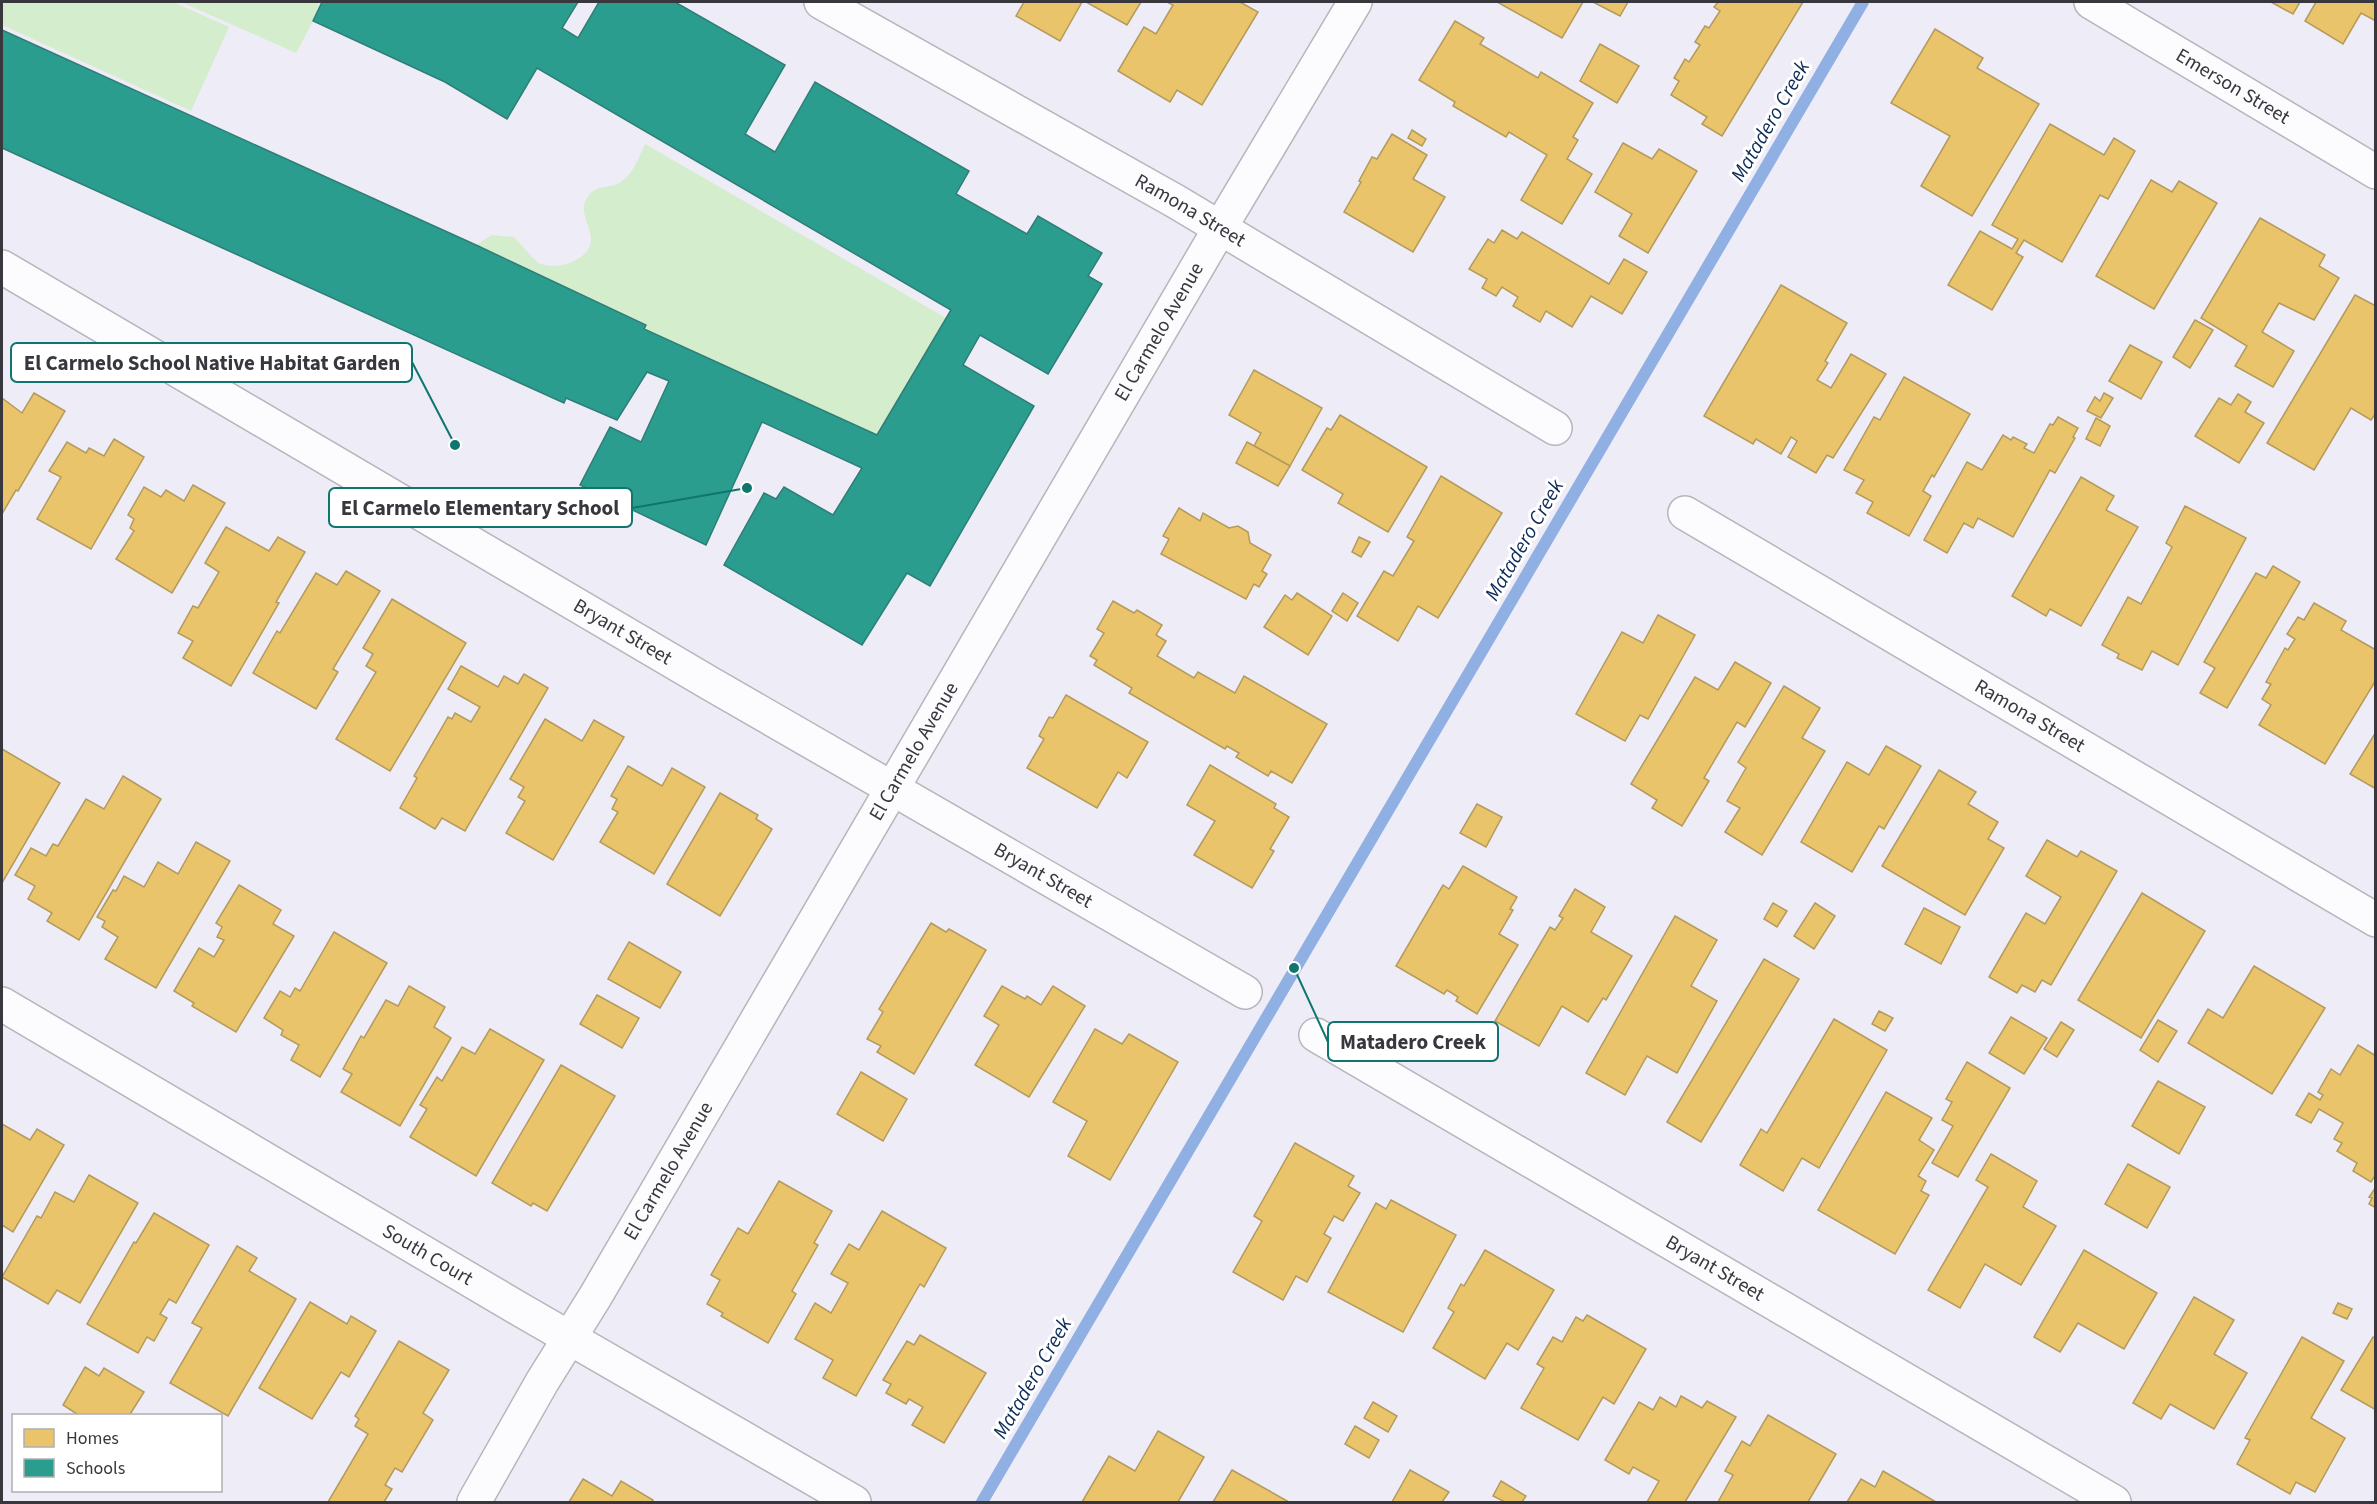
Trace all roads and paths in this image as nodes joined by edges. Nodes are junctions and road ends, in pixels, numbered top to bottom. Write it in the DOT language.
graph roads {
  1 [pos="821,2"];
  2 [pos="1355,2"];
  3 [pos="2091,2"];
  4 [pos="2376,172"];
  5 [pos="1220,228"];
  6 [pos="2,267"];
  7 [pos="1554,428"];
  8 [pos="1685,513"];
  9 [pos="893,789"];
  10 [pos="2376,920"];
  11 [pos="1245,992"];
  12 [pos="2,1004"];
  13 [pos="1316,1035"];
  14 [pos="569,1338"];
  15 [pos="474,1503"];
  16 [pos="854,1503"];
  17 [pos="2114,1503"];
  1 -- 5 [label="street, Ramona Street"];
  2 -- 5 [label="street, El Carmelo Avenue"];
  3 -- 4 [label="street, Emerson Street"];
  5 -- 7 [label="street, Ramona Street"];
  5 -- 9 [label="street, El Carmelo Avenue"];
  6 -- 9 [label="street, Bryant Street"];
  8 -- 10 [label="street, Ramona Street"];
  9 -- 11 [label="street, Bryant Street"];
  9 -- 14 [label="street, El Carmelo Avenue"];
  12 -- 14 [label="street, South Court"];
  13 -- 17 [label="street, Bryant Street"];
  14 -- 15 [label="street, El Carmelo Avenue"];
  14 -- 16 [label="street, South Court"];
}
